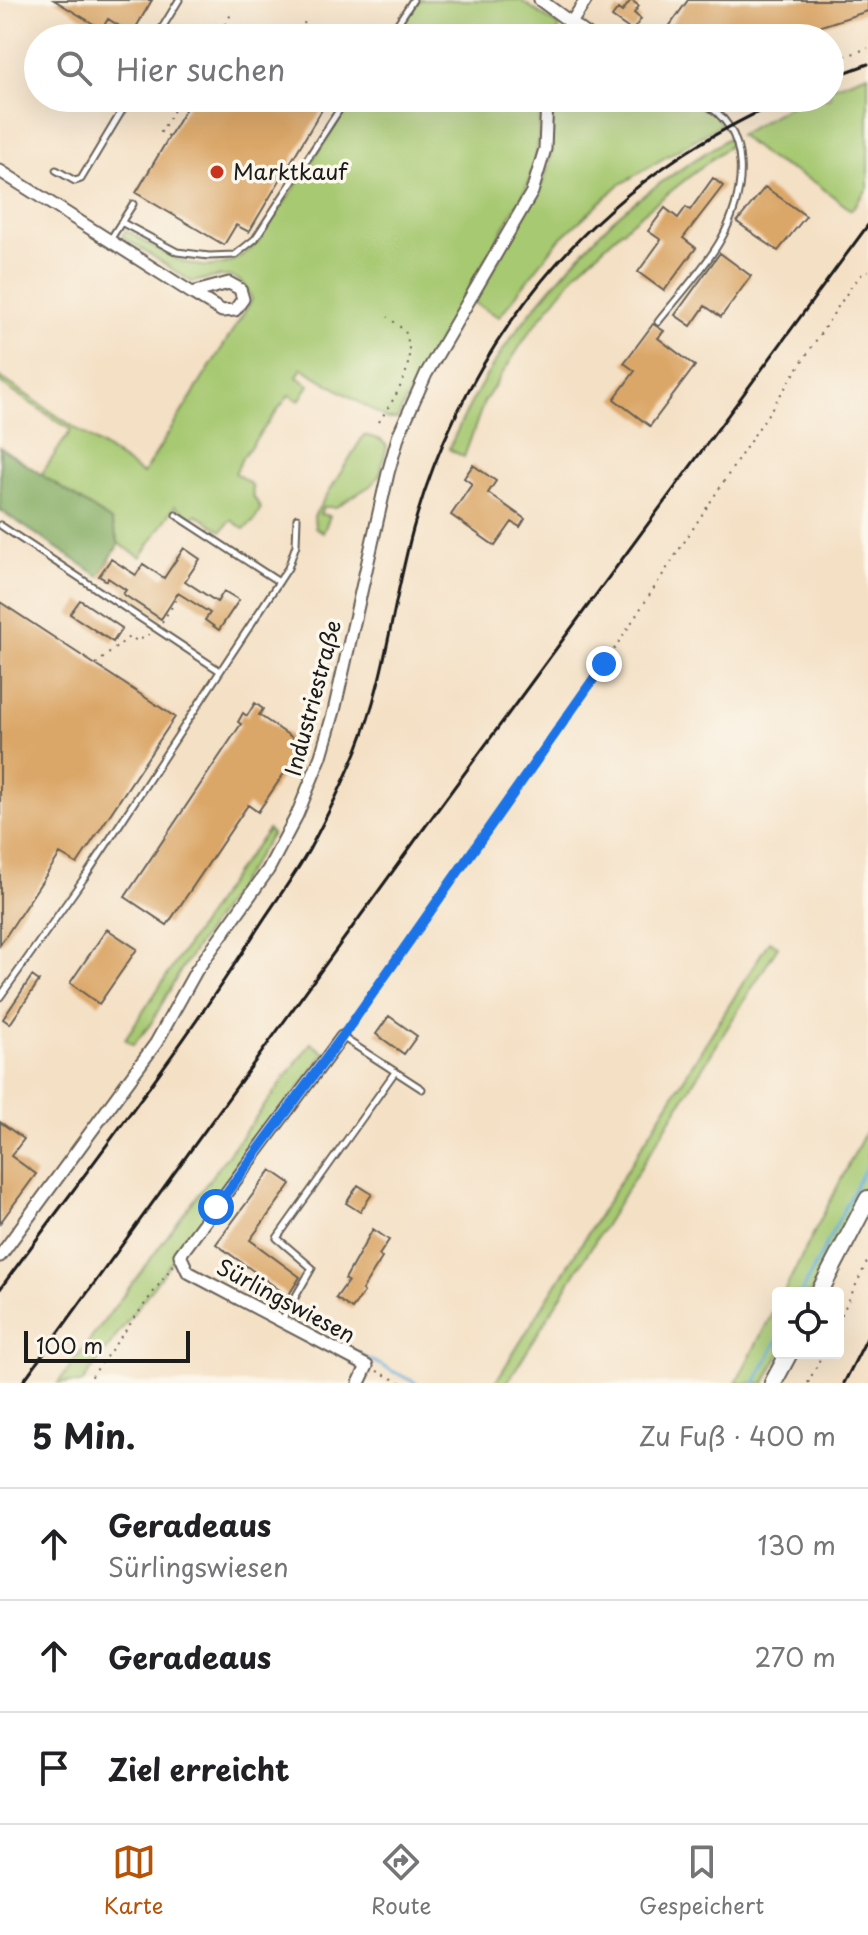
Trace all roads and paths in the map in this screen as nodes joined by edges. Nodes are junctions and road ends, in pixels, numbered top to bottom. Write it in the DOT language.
graph roads {
  1 [pos="179,0"];
  2 [pos="413,0"];
  3 [pos="540,0"];
  4 [pos="586,0"];
  5 [pos="233,11"];
  6 [pos="306,20"];
  7 [pos="570,23"];
  8 [pos="164,24"];
  9 [pos="225,24"];
  10 [pos="304,24"];
  11 [pos="397,24"];
  12 [pos="868,48"];
  13 [pos="844,57"];
  14 [pos="121,112"];
  15 [pos="173,112"];
  16 [pos="338,112"];
  17 [pos="546,112"];
  18 [pos="719,112"];
  19 [pos="169,136"];
  20 [pos="56,170"];
  21 [pos="0,171"];
  22 [pos="133,204"];
  23 [pos="121,222"];
  24 [pos="110,241"];
  25 [pos="868,271"];
  26 [pos="192,293"];
  27 [pos="388,317"];
  28 [pos="658,322"];
  29 [pos="379,422"];
  30 [pos="176,515"];
  31 [pos="297,518"];
  32 [pos="0,525"];
  33 [pos="279,582"];
  34 [pos="179,596"];
  35 [pos="156,628"];
  36 [pos="96,664"];
  37 [pos="220,671"];
  38 [pos="0,997"];
  39 [pos="342,1037"];
  40 [pos="395,1072"];
  41 [pos="422,1089"];
  42 [pos="868,1199"];
  43 [pos="180,1255"];
  44 [pos="0,1256"];
  45 [pos="868,1260"];
  46 [pos="822,1287"];
  47 [pos="844,1310"];
  48 [pos="282,1321"];
  49 [pos="786,1359"];
  50 [pos="820,1359"];
  51 [pos="367,1366"];
  52 [pos="87,1383"];
  53 [pos="359,1383"];
  54 [pos="401,1383"];
  55 [pos="773,1383"];
  56 [pos="808,1383"];
  1 -- 8 [label="lane"];
  2 -- 11 [label="lane"];
  3 -- 7 [label="street"];
  4 -- 7 [label="street"];
  5 -- 9 [label="path"];
  6 -- 10 [label="path"];
  12 -- 13 [label="path"];
  14 -- 20 [label="lane"];
  15 -- 19 [label="path"];
  16 -- 23 [label="lane"];
  17 -- 44 [label="street, Industriestraße"];
  18 -- 28 [label="lane"];
  21 -- 24 [label="street"];
  22 -- 23 [label="lane"];
  23 -- 24 [label="lane"];
  24 -- 26 [label="street"];
  25 -- 39 [label="path"];
  27 -- 29 [label="path"];
  30 -- 33 [label="lane"];
  31 -- 33 [label="lane"];
  32 -- 35 [label="lane"];
  33 -- 37 [label="lane"];
  34 -- 35 [label="path"];
  35 -- 36 [label="path"];
  35 -- 37 [label="lane"];
  37 -- 38 [label="lane"];
  39 -- 40 [label="lane"];
  39 -- 43 [label="street"];
  40 -- 41 [label="lane"];
  40 -- 48 [label="lane"];
  42 -- 46 [label="main road"];
  43 -- 48 [label="street, Sürlingswiesen"];
  43 -- 52 [label="path"];
  45 -- 47 [label="path"];
  48 -- 51 [label="street, Sürlingswiesen"];
  49 -- 55 [label="main road"];
  50 -- 56 [label="path"];
  51 -- 53 [label="street"];
  51 -- 54 [label="path"];
}
